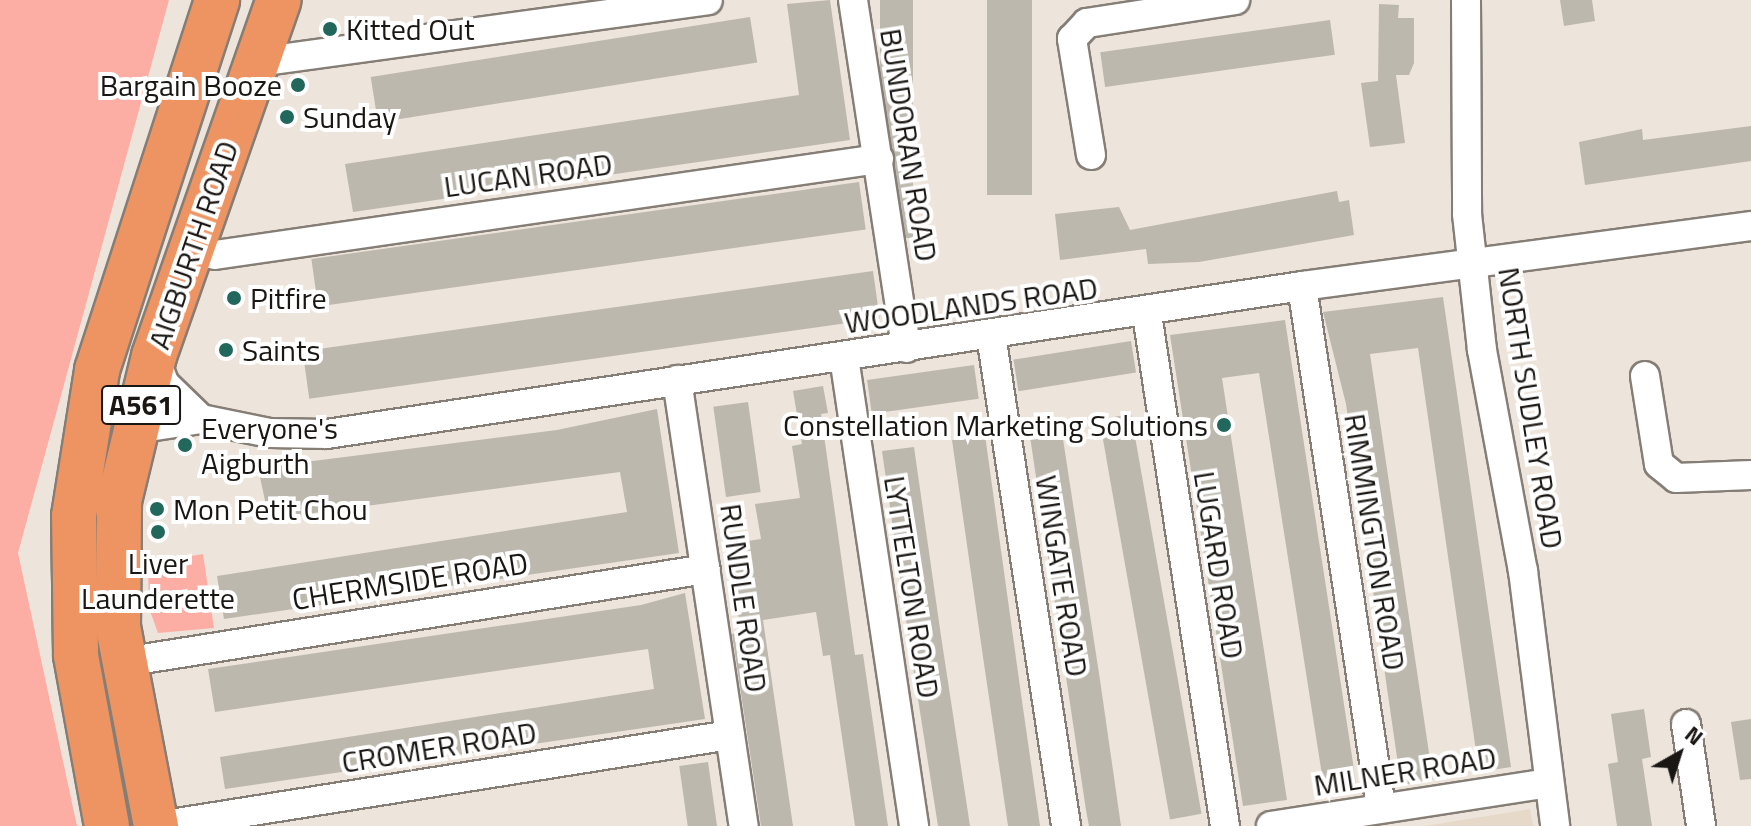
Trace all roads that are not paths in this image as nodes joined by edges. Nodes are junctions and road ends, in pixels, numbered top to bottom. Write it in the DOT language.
graph roads {
  1 [pos="217,0"];
  2 [pos="279,0"];
  3 [pos="708,0"];
  4 [pos="853,0"];
  5 [pos="1235,0"];
  6 [pos="1466,0"];
  7 [pos="258,62"];
  8 [pos="1091,155"];
  9 [pos="879,159"];
  10 [pos="1751,226"];
  11 [pos="188,251"];
  12 [pos="1473,265"];
  13 [pos="1302,286"];
  14 [pos="1147,314"];
  15 [pos="991,335"];
  16 [pos="906,348"];
  17 [pos="154,356"];
  18 [pos="844,357"];
  19 [pos="1645,376"];
  20 [pos="677,380"];
  21 [pos="201,419"];
  22 [pos="127,452"];
  23 [pos="1751,475"];
  24 [pos="706,569"];
  25 [pos="124,662"];
  26 [pos="1686,724"];
  27 [pos="730,735"];
  28 [pos="1549,783"];
  29 [pos="1381,807"];
  30 [pos="107,826"];
  31 [pos="157,826"];
  32 [pos="744,826"];
  33 [pos="914,826"];
  34 [pos="1066,826"];
  35 [pos="1225,826"];
  36 [pos="1271,826"];
  37 [pos="1555,826"];
  38 [pos="1701,826"];
  1 -- 30 [label="highway, AIGBURTH ROAD / A561"];
  2 -- 7 [label="highway, AIGBURTH ROAD / A561"];
  3 -- 7 [label="street"];
  4 -- 9 [label="street, BUNDORAN ROAD"];
  5 -- 8 [label="street"];
  6 -- 12 [label="street, NORTH SUDLEY ROAD"];
  7 -- 11 [label="highway, AIGBURTH ROAD / A561"];
  9 -- 11 [label="street, LUCAN ROAD"];
  9 -- 16 [label="street, BUNDORAN ROAD"];
  10 -- 12 [label="street, WOODLANDS ROAD"];
  11 -- 17 [label="highway, AIGBURTH ROAD / A561"];
  12 -- 13 [label="street, WOODLANDS ROAD"];
  12 -- 28 [label="street, NORTH SUDLEY ROAD"];
  13 -- 14 [label="street, WOODLANDS ROAD"];
  13 -- 29 [label="street, RIMMINGTON ROAD"];
  14 -- 15 [label="street, WOODLANDS ROAD"];
  14 -- 35 [label="street, LUGARD ROAD"];
  15 -- 16 [label="street, WOODLANDS ROAD"];
  15 -- 34 [label="street, WINGATE ROAD"];
  16 -- 18 [label="street, WOODLANDS ROAD"];
  17 -- 21 [label="street"];
  17 -- 22 [label="highway, AIGBURTH ROAD / A561"];
  18 -- 20 [label="street, WOODLANDS ROAD"];
  18 -- 33 [label="street, LYTTELTON ROAD"];
  19 -- 23 [label="street"];
  20 -- 21 [label="street, WOODLANDS ROAD"];
  20 -- 24 [label="street, RUNDLE ROAD"];
  21 -- 22 [label="street, WOODLANDS ROAD"];
  22 -- 25 [label="highway, AIGBURTH ROAD / A561"];
  24 -- 25 [label="street, CHERMSIDE ROAD"];
  24 -- 27 [label="street, RUNDLE ROAD"];
  25 -- 31 [label="highway, AIGBURTH ROAD / A561"];
  26 -- 38 [label="street"];
  27 -- 31 [label="street, CROMER ROAD"];
  27 -- 32 [label="street, RUNDLE ROAD"];
  28 -- 29 [label="street, MILNER ROAD"];
  28 -- 37 [label="street, NORTH SUDLEY ROAD"];
  29 -- 36 [label="street, MILNER ROAD"];
}
